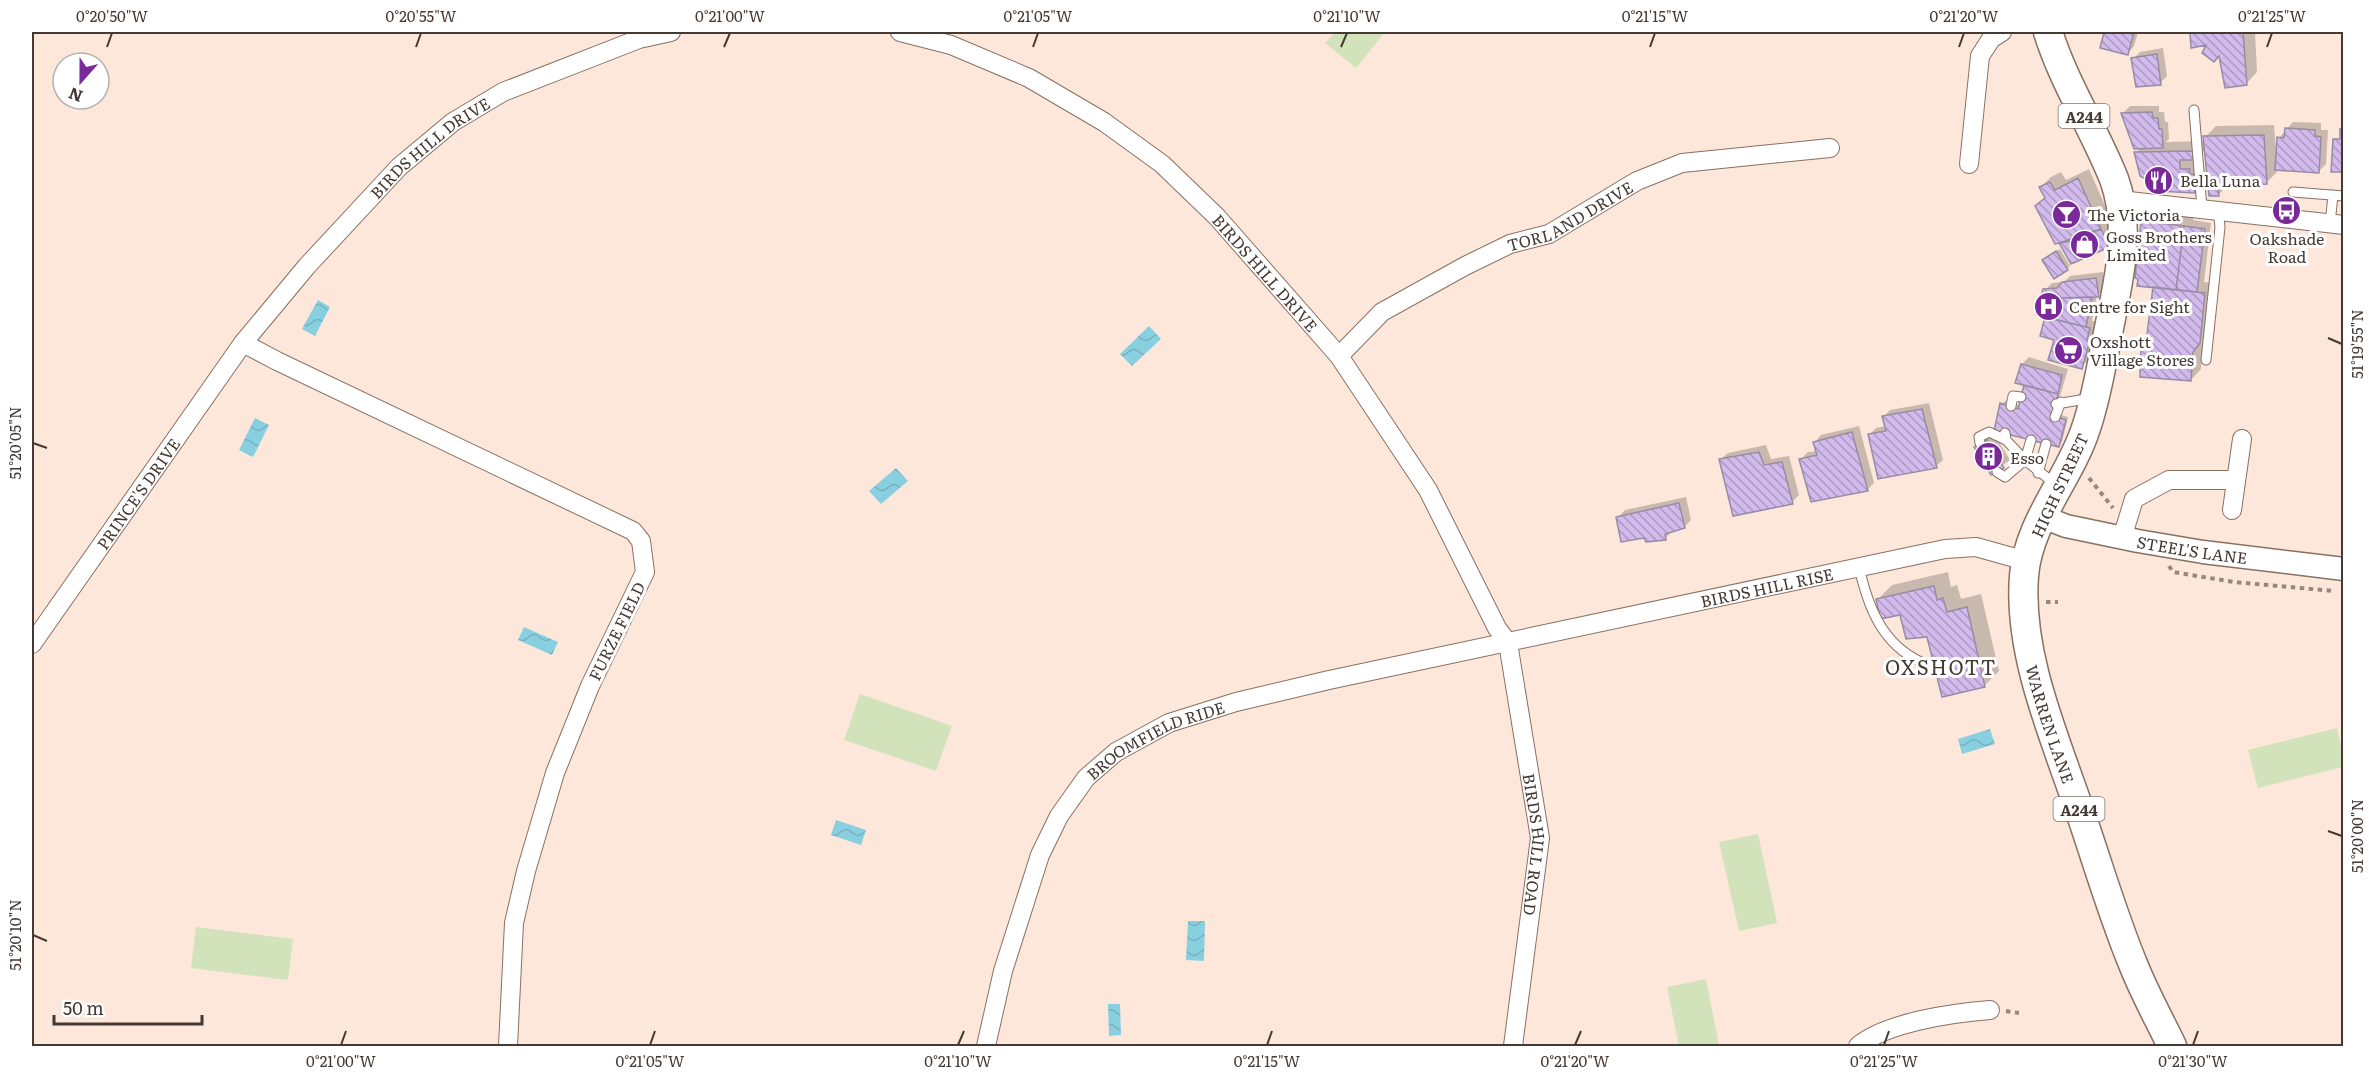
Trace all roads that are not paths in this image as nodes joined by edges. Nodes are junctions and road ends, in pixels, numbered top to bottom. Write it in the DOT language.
graph roads {
  1 [pos="671,32"];
  2 [pos="900,32"];
  3 [pos="2002,32"];
  4 [pos="2048,32"];
  5 [pos="2194,110"];
  6 [pos="1830,148"];
  7 [pos="1969,164"];
  8 [pos="2294,192"];
  9 [pos="2338,196"];
  10 [pos="2120,200"];
  11 [pos="2210,209"];
  12 [pos="2337,225"];
  13 [pos="243,343"];
  14 [pos="1339,356"];
  15 [pos="2206,360"];
  16 [pos="2021,397"];
  17 [pos="2094,398"];
  18 [pos="2011,406"];
  19 [pos="2055,417"];
  20 [pos="2242,439"];
  21 [pos="2031,440"];
  22 [pos="1980,444"];
  23 [pos="2046,444"];
  24 [pos="2025,460"];
  25 [pos="1997,472"];
  26 [pos="2049,480"];
  27 [pos="2236,480"];
  28 [pos="2232,510"];
  29 [pos="2043,517"];
  30 [pos="2122,538"];
  31 [pos="2026,561"];
  32 [pos="1859,567"];
  33 [pos="2343,569"];
  34 [pos="1508,643"];
  35 [pos="32,644"];
  36 [pos="1921,662"];
  37 [pos="1990,1010"];
  38 [pos="508,1047"];
  39 [pos="986,1047"];
  40 [pos="1513,1047"];
  41 [pos="1858,1047"];
  42 [pos="2172,1047"];
  1 -- 13 [label="street, BIRDS HILL DRIVE"];
  2 -- 14 [label="street, BIRDS HILL DRIVE"];
  3 -- 7 [label="street"];
  4 -- 10 [label="main road, HIGH STREET / A244"];
  5 -- 11 [label="lane"];
  6 -- 14 [label="street, TORLAND DRIVE"];
  8 -- 9 [label="lane"];
  9 -- 12 [label="lane"];
  10 -- 11 [label="street"];
  10 -- 17 [label="main road, HIGH STREET / A244"];
  11 -- 12 [label="street"];
  11 -- 15 [label="lane"];
  13 -- 35 [label="street, PRINCE'S DRIVE"];
  13 -- 38 [label="street, FURZE FIELD"];
  14 -- 34 [label="street, BIRDS HILL DRIVE"];
  16 -- 18 [label="lane"];
  17 -- 19 [label="lane"];
  17 -- 26 [label="main road, HIGH STREET / A244"];
  20 -- 27 [label="street"];
  21 -- 24 [label="lane"];
  22 -- 24 [label="lane"];
  23 -- 26 [label="lane"];
  24 -- 25 [label="lane"];
  24 -- 26 [label="lane"];
  26 -- 29 [label="main road, HIGH STREET / A244"];
  27 -- 28 [label="street"];
  27 -- 30 [label="street"];
  29 -- 30 [label="street, STEEL'S LANE"];
  29 -- 31 [label="main road, HIGH STREET / A244"];
  30 -- 33 [label="street, STEEL'S LANE"];
  31 -- 32 [label="street, BIRDS HILL RISE"];
  31 -- 42 [label="main road, WARREN LANE / A244"];
  32 -- 34 [label="street, BIRDS HILL RISE"];
  32 -- 36 [label="lane"];
  34 -- 39 [label="street, BROOMFIELD RIDE"];
  34 -- 40 [label="street, BIRDS HILL ROAD"];
  37 -- 41 [label="street"];
}
